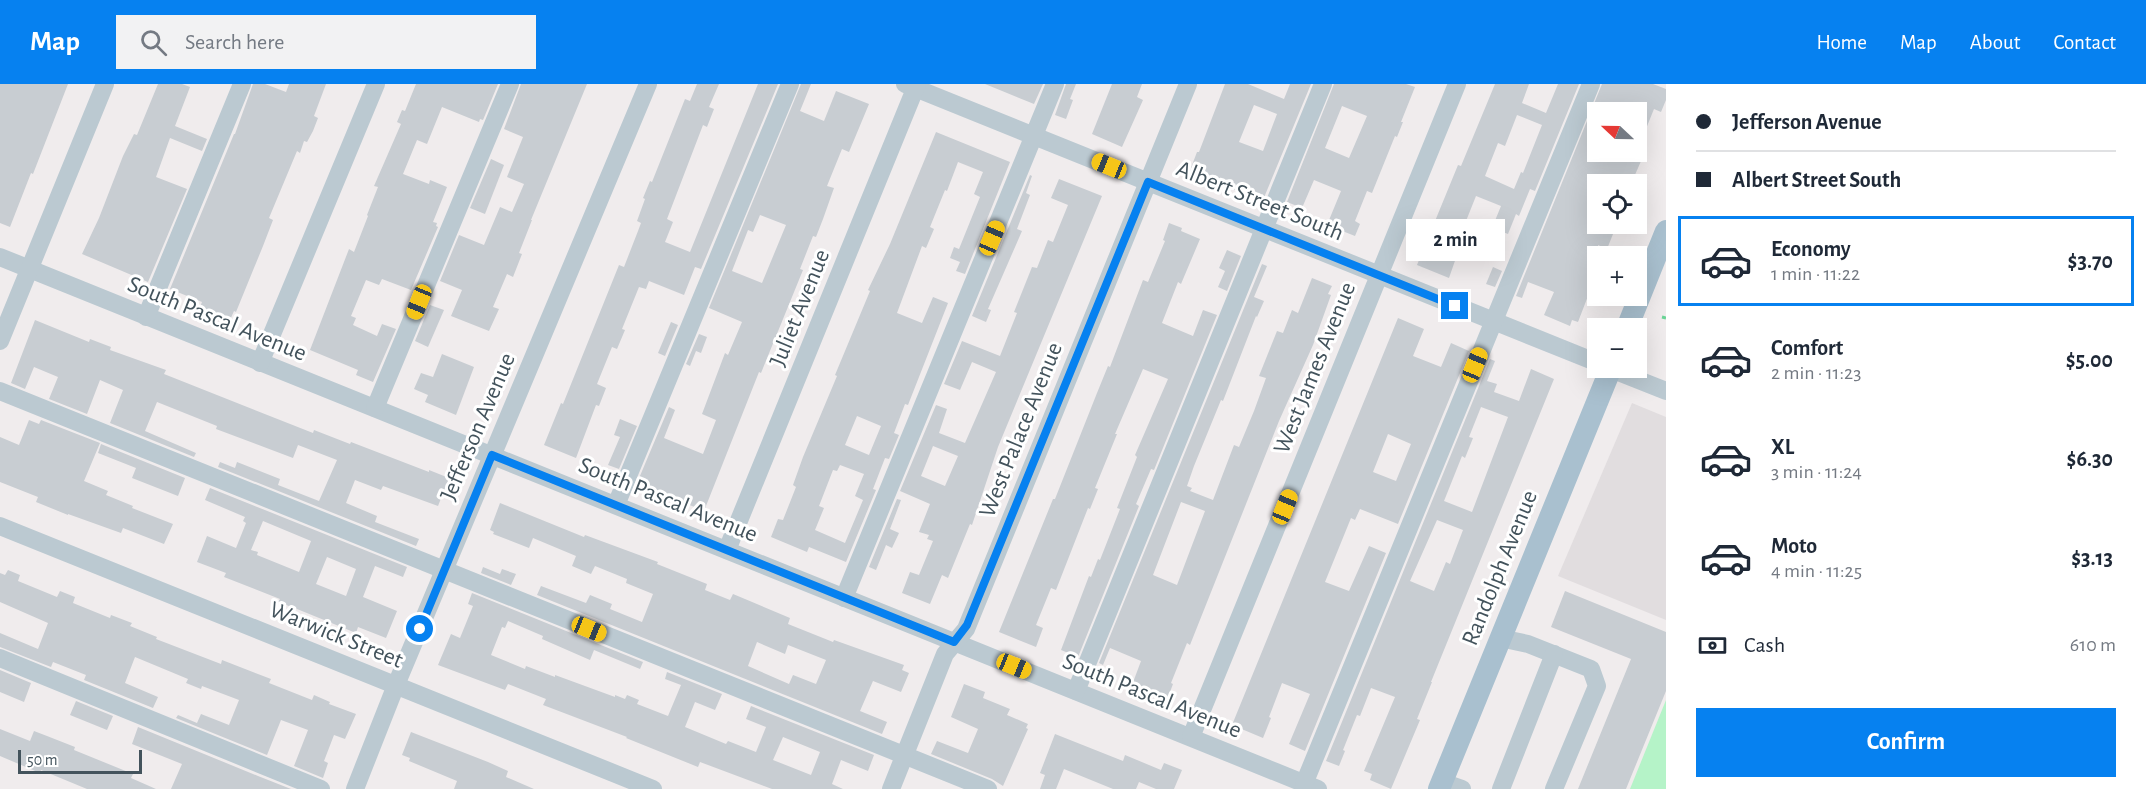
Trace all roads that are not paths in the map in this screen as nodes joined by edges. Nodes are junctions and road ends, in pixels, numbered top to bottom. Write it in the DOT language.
graph roads {
  1 [pos="105,84"];
  2 [pos="242,84"];
  3 [pos="376,84"];
  4 [pos="510,84"];
  5 [pos="648,84"];
  6 [pos="790,84"];
  7 [pos="1055,84"];
  8 [pos="1188,84"];
  9 [pos="1323,84"];
  10 [pos="1457,84"];
  11 [pos="1591,84"];
  12 [pos="912,85"];
  13 [pos="1034,136"];
  14 [pos="1148,182"];
  15 [pos="1265,228"];
  16 [pos="1666,231"];
  17 [pos="0,257"];
  18 [pos="28,269"];
  19 [pos="1379,275"];
  20 [pos="146,317"];
  21 [pos="1631,318"];
  22 [pos="1493,321"];
  23 [pos="0,341"];
  24 [pos="1587,359"];
  25 [pos="260,363"];
  26 [pos="1603,378"];
  27 [pos="1634,378"];
  28 [pos="1666,391"];
  29 [pos="0,392"];
  30 [pos="375,408"];
  31 [pos="492,455"];
  32 [pos="616,505"];
  33 [pos="0,526"];
  34 [pos="727,550"];
  35 [pos="444,571"];
  36 [pos="844,598"];
  37 [pos="1500,638"];
  38 [pos="954,642"];
  39 [pos="1554,654"];
  40 [pos="0,658"];
  41 [pos="396,685"];
  42 [pos="1076,691"];
  43 [pos="1191,737"];
  44 [pos="904,755"];
  45 [pos="1301,785"];
  46 [pos="1448,787"];
  47 [pos="321,789"];
  48 [pos="355,789"];
  49 [pos="653,789"];
  50 [pos="891,789"];
  51 [pos="988,789"];
  52 [pos="1501,789"];
  53 [pos="1554,789"];
  1 -- 18 [label="street"];
  2 -- 20 [label="street"];
  3 -- 25 [label="street"];
  4 -- 30 [label="street"];
  5 -- 31 [label="street, Jefferson Avenue"];
  6 -- 32 [label="street"];
  7 -- 13 [label="street"];
  8 -- 14 [label="street, West Palace Avenue"];
  9 -- 15 [label="street"];
  10 -- 19 [label="street, West James Avenue"];
  11 -- 22 [label="street"];
  12 -- 13 [label="street, Albert Street South"];
  12 -- 34 [label="street, Juliet Avenue"];
  13 -- 14 [label="street, Albert Street South"];
  13 -- 36 [label="street"];
  14 -- 15 [label="street, Albert Street South"];
  14 -- 38 [label="street, West Palace Avenue"];
  15 -- 19 [label="street, Albert Street South"];
  15 -- 42 [label="street"];
  16 -- 21 [label="main road"];
  17 -- 18 [label="street, South Pascal Avenue"];
  18 -- 20 [label="street, South Pascal Avenue"];
  18 -- 23 [label="street"];
  19 -- 22 [label="street, Albert Street South"];
  19 -- 43 [label="street, West James Avenue"];
  20 -- 25 [label="street, South Pascal Avenue"];
  22 -- 24 [label="street, Albert Street South"];
  22 -- 45 [label="street"];
  25 -- 30 [label="street, South Pascal Avenue"];
  26 -- 37 [label="main road, Randolph Avenue"];
  27 -- 28 [label="street, Albert Street South"];
  29 -- 35 [label="street"];
  30 -- 31 [label="street, South Pascal Avenue"];
  31 -- 32 [label="street, South Pascal Avenue"];
  31 -- 35 [label="street, Jefferson Avenue"];
  32 -- 34 [label="street, South Pascal Avenue"];
  33 -- 41 [label="street, Warwick Street"];
  34 -- 36 [label="street, South Pascal Avenue"];
  35 -- 41 [label="street, Jefferson Avenue"];
  35 -- 44 [label="street"];
  36 -- 38 [label="street, South Pascal Avenue"];
  37 -- 39 [label="street"];
  37 -- 46 [label="main road, Randolph Avenue"];
  38 -- 42 [label="street, South Pascal Avenue"];
  38 -- 44 [label="street, West Palace Avenue"];
  39 -- 52 [label="street"];
  39 -- 53 [label="street"];
  40 -- 47 [label="street"];
  41 -- 48 [label="street, Jefferson Avenue"];
  41 -- 49 [label="street, Warwick Street"];
  42 -- 43 [label="street, South Pascal Avenue"];
  43 -- 45 [label="street, South Pascal Avenue"];
  44 -- 50 [label="street, West Palace Avenue"];
  44 -- 51 [label="street"];
}
